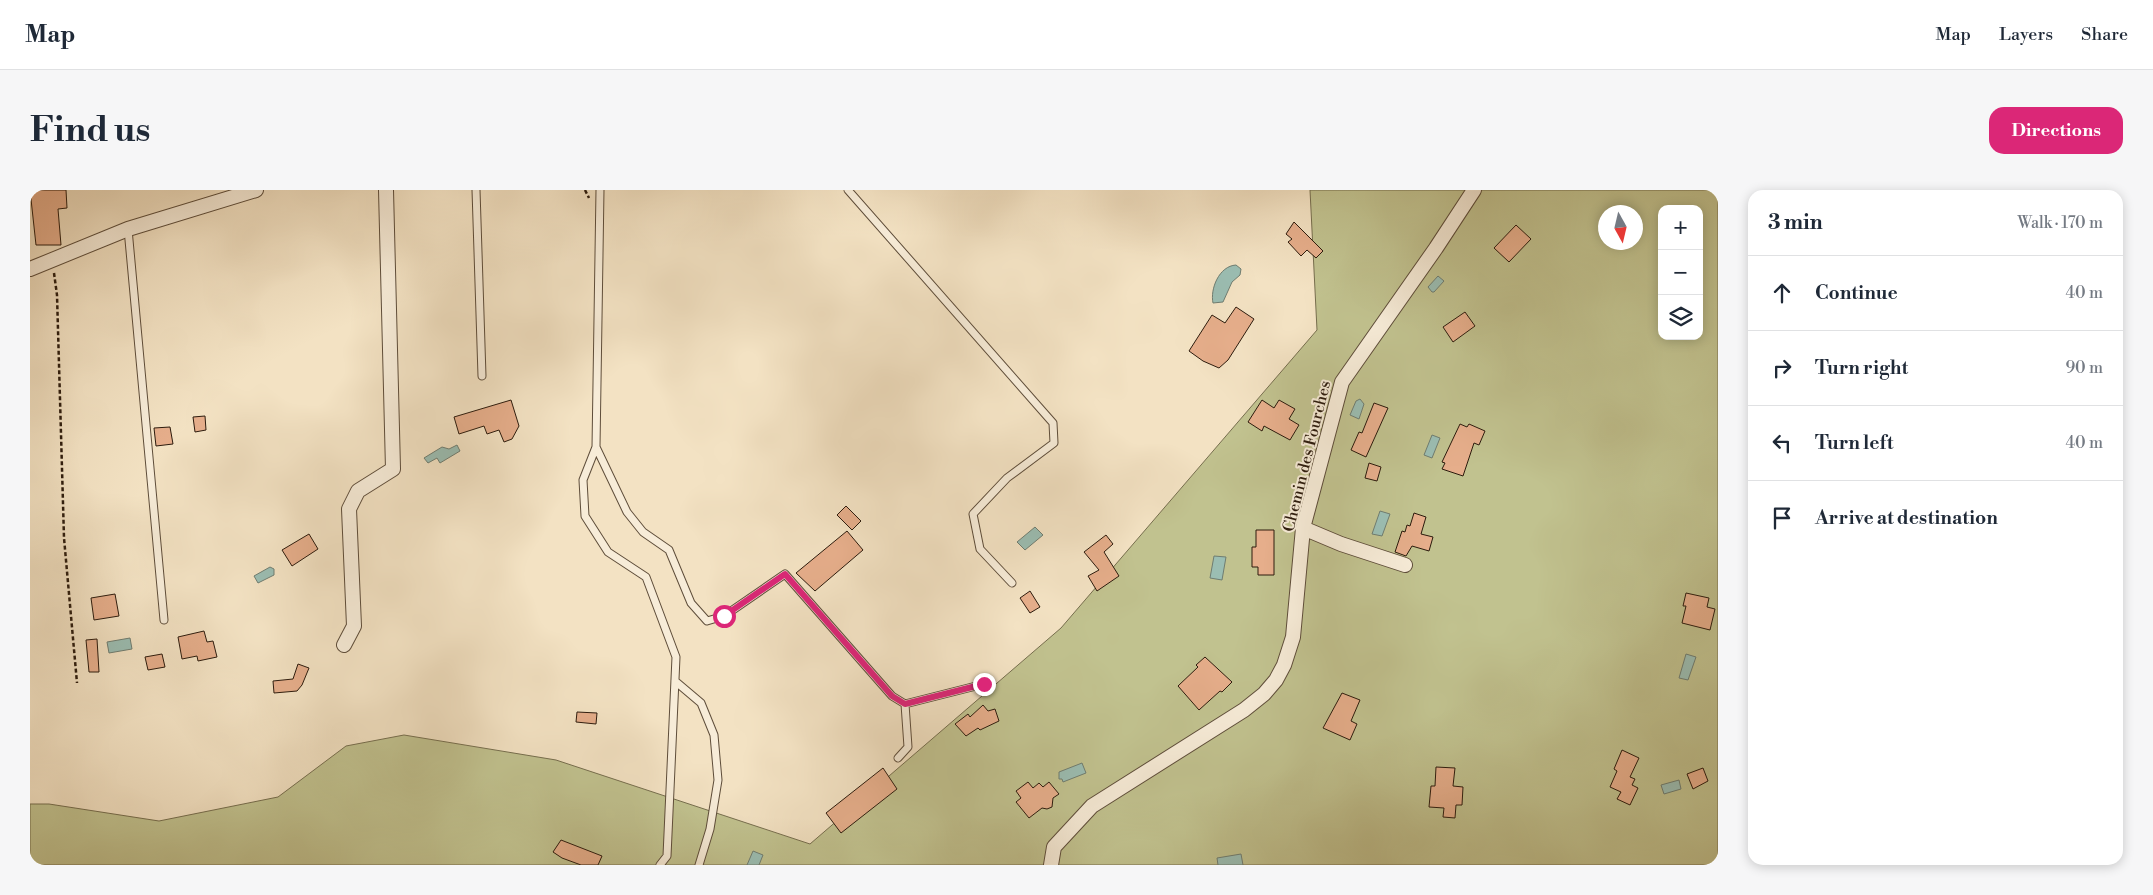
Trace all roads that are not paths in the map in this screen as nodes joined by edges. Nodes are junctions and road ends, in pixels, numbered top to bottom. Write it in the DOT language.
graph roads {
  1 [pos="256,190"];
  2 [pos="386,190"];
  3 [pos="476,190"];
  4 [pos="600,190"];
  5 [pos="848,190"];
  6 [pos="1474,190"];
  7 [pos="128,229"];
  8 [pos="30,269"];
  9 [pos="482,376"];
  10 [pos="596,448"];
  11 [pos="1303,528"];
  12 [pos="1405,565"];
  13 [pos="1012,583"];
  14 [pos="164,620"];
  15 [pos="344,645"];
  16 [pos="675,681"];
  17 [pos="984,684"];
  18 [pos="905,704"];
  19 [pos="898,758"];
  20 [pos="660,865"];
  21 [pos="700,865"];
  22 [pos="1051,865"];
  1 -- 7 [label="street"];
  2 -- 15 [label="street"];
  3 -- 9 [label="lane"];
  4 -- 10 [label="lane"];
  5 -- 13 [label="lane"];
  6 -- 11 [label="street, Chemin des Fourches"];
  7 -- 8 [label="street"];
  7 -- 14 [label="lane"];
  10 -- 16 [label="lane"];
  10 -- 18 [label="lane"];
  11 -- 12 [label="street"];
  11 -- 22 [label="street, Chemin des Fourches"];
  16 -- 20 [label="lane"];
  16 -- 21 [label="lane"];
  17 -- 18 [label="lane"];
  18 -- 19 [label="lane"];
}
